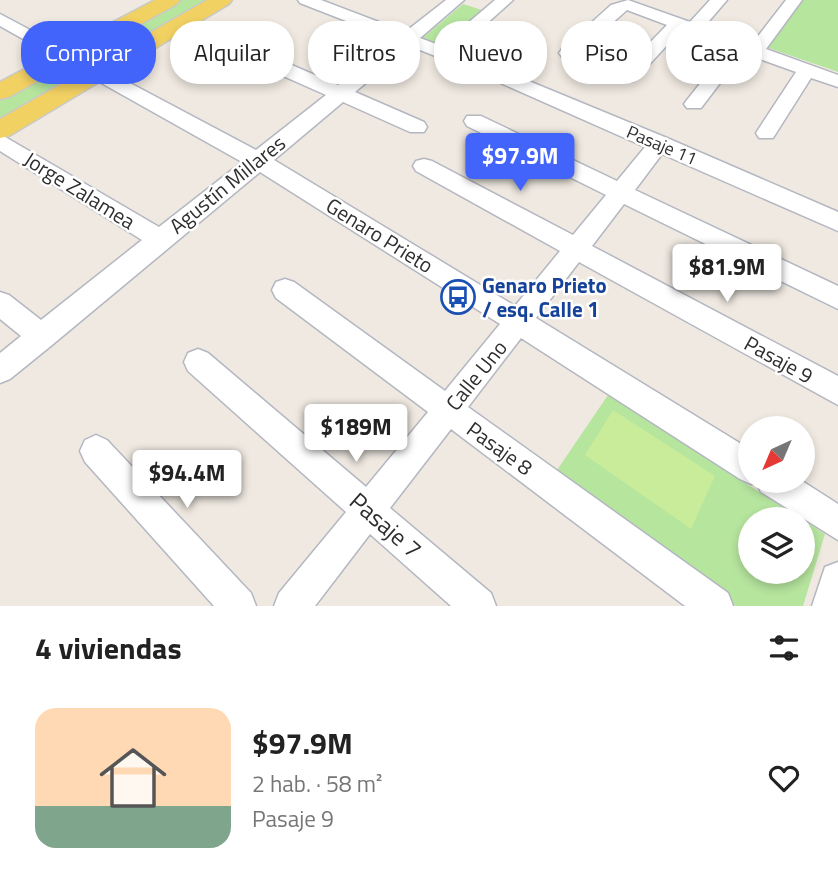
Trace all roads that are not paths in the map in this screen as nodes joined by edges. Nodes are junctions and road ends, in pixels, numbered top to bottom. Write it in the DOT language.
graph roads {
  1 [pos="222,0"];
  2 [pos="306,0"];
  3 [pos="456,0"];
  4 [pos="466,0"];
  5 [pos="719,0"];
  6 [pos="794,0"];
  7 [pos="160,2"];
  8 [pos="629,3"];
  9 [pos="500,5"];
  10 [pos="0,19"];
  11 [pos="128,21"];
  12 [pos="186,21"];
  13 [pos="360,21"];
  14 [pos="481,21"];
  15 [pos="603,21"];
  16 [pos="671,21"];
  17 [pos="693,21"];
  18 [pos="420,29"];
  19 [pos="21,31"];
  20 [pos="762,33"];
  21 [pos="666,44"];
  22 [pos="762,54"];
  23 [pos="652,56"];
  24 [pos="807,70"];
  25 [pos="294,73"];
  26 [pos="838,80"];
  27 [pos="21,81"];
  28 [pos="78,84"];
  29 [pos="117,84"];
  30 [pos="351,84"];
  31 [pos="518,84"];
  32 [pos="713,84"];
  33 [pos="0,92"];
  34 [pos="340,93"];
  35 [pos="694,104"];
  36 [pos="474,121"];
  37 [pos="417,127"];
  38 [pos="0,130"];
  39 [pos="766,133"];
  40 [pos="0,141"];
  41 [pos="660,143"];
  42 [pos="258,160"];
  43 [pos="424,166"];
  44 [pos="621,192"];
  45 [pos="838,222"];
  46 [pos="159,239"];
  47 [pos="576,249"];
  48 [pos="285,290"];
  49 [pos="838,298"];
  50 [pos="0,303"];
  51 [pos="518,322"];
  52 [pos="42,337"];
  53 [pos="198,362"];
  54 [pos="0,370"];
  55 [pos="838,391"];
  56 [pos="448,410"];
  57 [pos="96,451"];
  58 [pos="738,460"];
  59 [pos="792,494"];
  60 [pos="368,510"];
  61 [pos="838,523"];
  62 [pos="838,580"];
  63 [pos="238,606"];
  64 [pos="292,606"];
  65 [pos="478,606"];
  66 [pos="715,606"];
  67 [pos="830,606"];
  1 -- 12 [label="main road"];
  2 -- 13 [label="street, Pasaje 11"];
  3 -- 18 [label="street, Agustín Millares"];
  4 -- 9 [label="street"];
  5 -- 17 [label="street"];
  6 -- 20 [label="street"];
  7 -- 11 [label="main road"];
  8 -- 15 [label="street"];
  8 -- 16 [label="street"];
  9 -- 14 [label="street"];
  10 -- 19 [label="street, Genaro Prieto"];
  21 -- 23 [label="street"];
  22 -- 24 [label="street"];
  24 -- 26 [label="street"];
  24 -- 39 [label="street"];
  25 -- 34 [label="street"];
  27 -- 33 [label="main road"];
  28 -- 38 [label="main road"];
  29 -- 42 [label="street, Genaro Prieto"];
  30 -- 34 [label="street, Agustín Millares"];
  31 -- 41 [label="street, Pasaje 11"];
  32 -- 35 [label="street"];
  34 -- 37 [label="street"];
  34 -- 42 [label="street, Agustín Millares"];
  36 -- 44 [label="street"];
  40 -- 46 [label="street, Jorge Zalamea"];
  41 -- 44 [label="street, Calle Uno"];
  41 -- 45 [label="street, Pasaje 11"];
  42 -- 46 [label="street, Agustín Millares"];
  42 -- 51 [label="street, Genaro Prieto"];
  43 -- 47 [label="street, Pasaje 9"];
  44 -- 47 [label="street, Calle Uno"];
  44 -- 49 [label="street"];
  46 -- 52 [label="street, Agustín Millares"];
  47 -- 51 [label="street, Calle Uno"];
  47 -- 55 [label="street, Pasaje 9"];
  48 -- 56 [label="street, Pasaje 8"];
  50 -- 52 [label="street"];
  51 -- 56 [label="street, Calle Uno"];
  51 -- 58 [label="street, Genaro Prieto"];
  52 -- 54 [label="street, Agustín Millares"];
  53 -- 60 [label="street, Pasaje 7"];
  56 -- 60 [label="street, Calle Uno"];
  56 -- 66 [label="street, Pasaje 8"];
  57 -- 63 [label="street"];
  59 -- 61 [label="street"];
  60 -- 64 [label="street, Calle Uno"];
  60 -- 65 [label="street, Pasaje 7"];
  62 -- 67 [label="street"];
}
